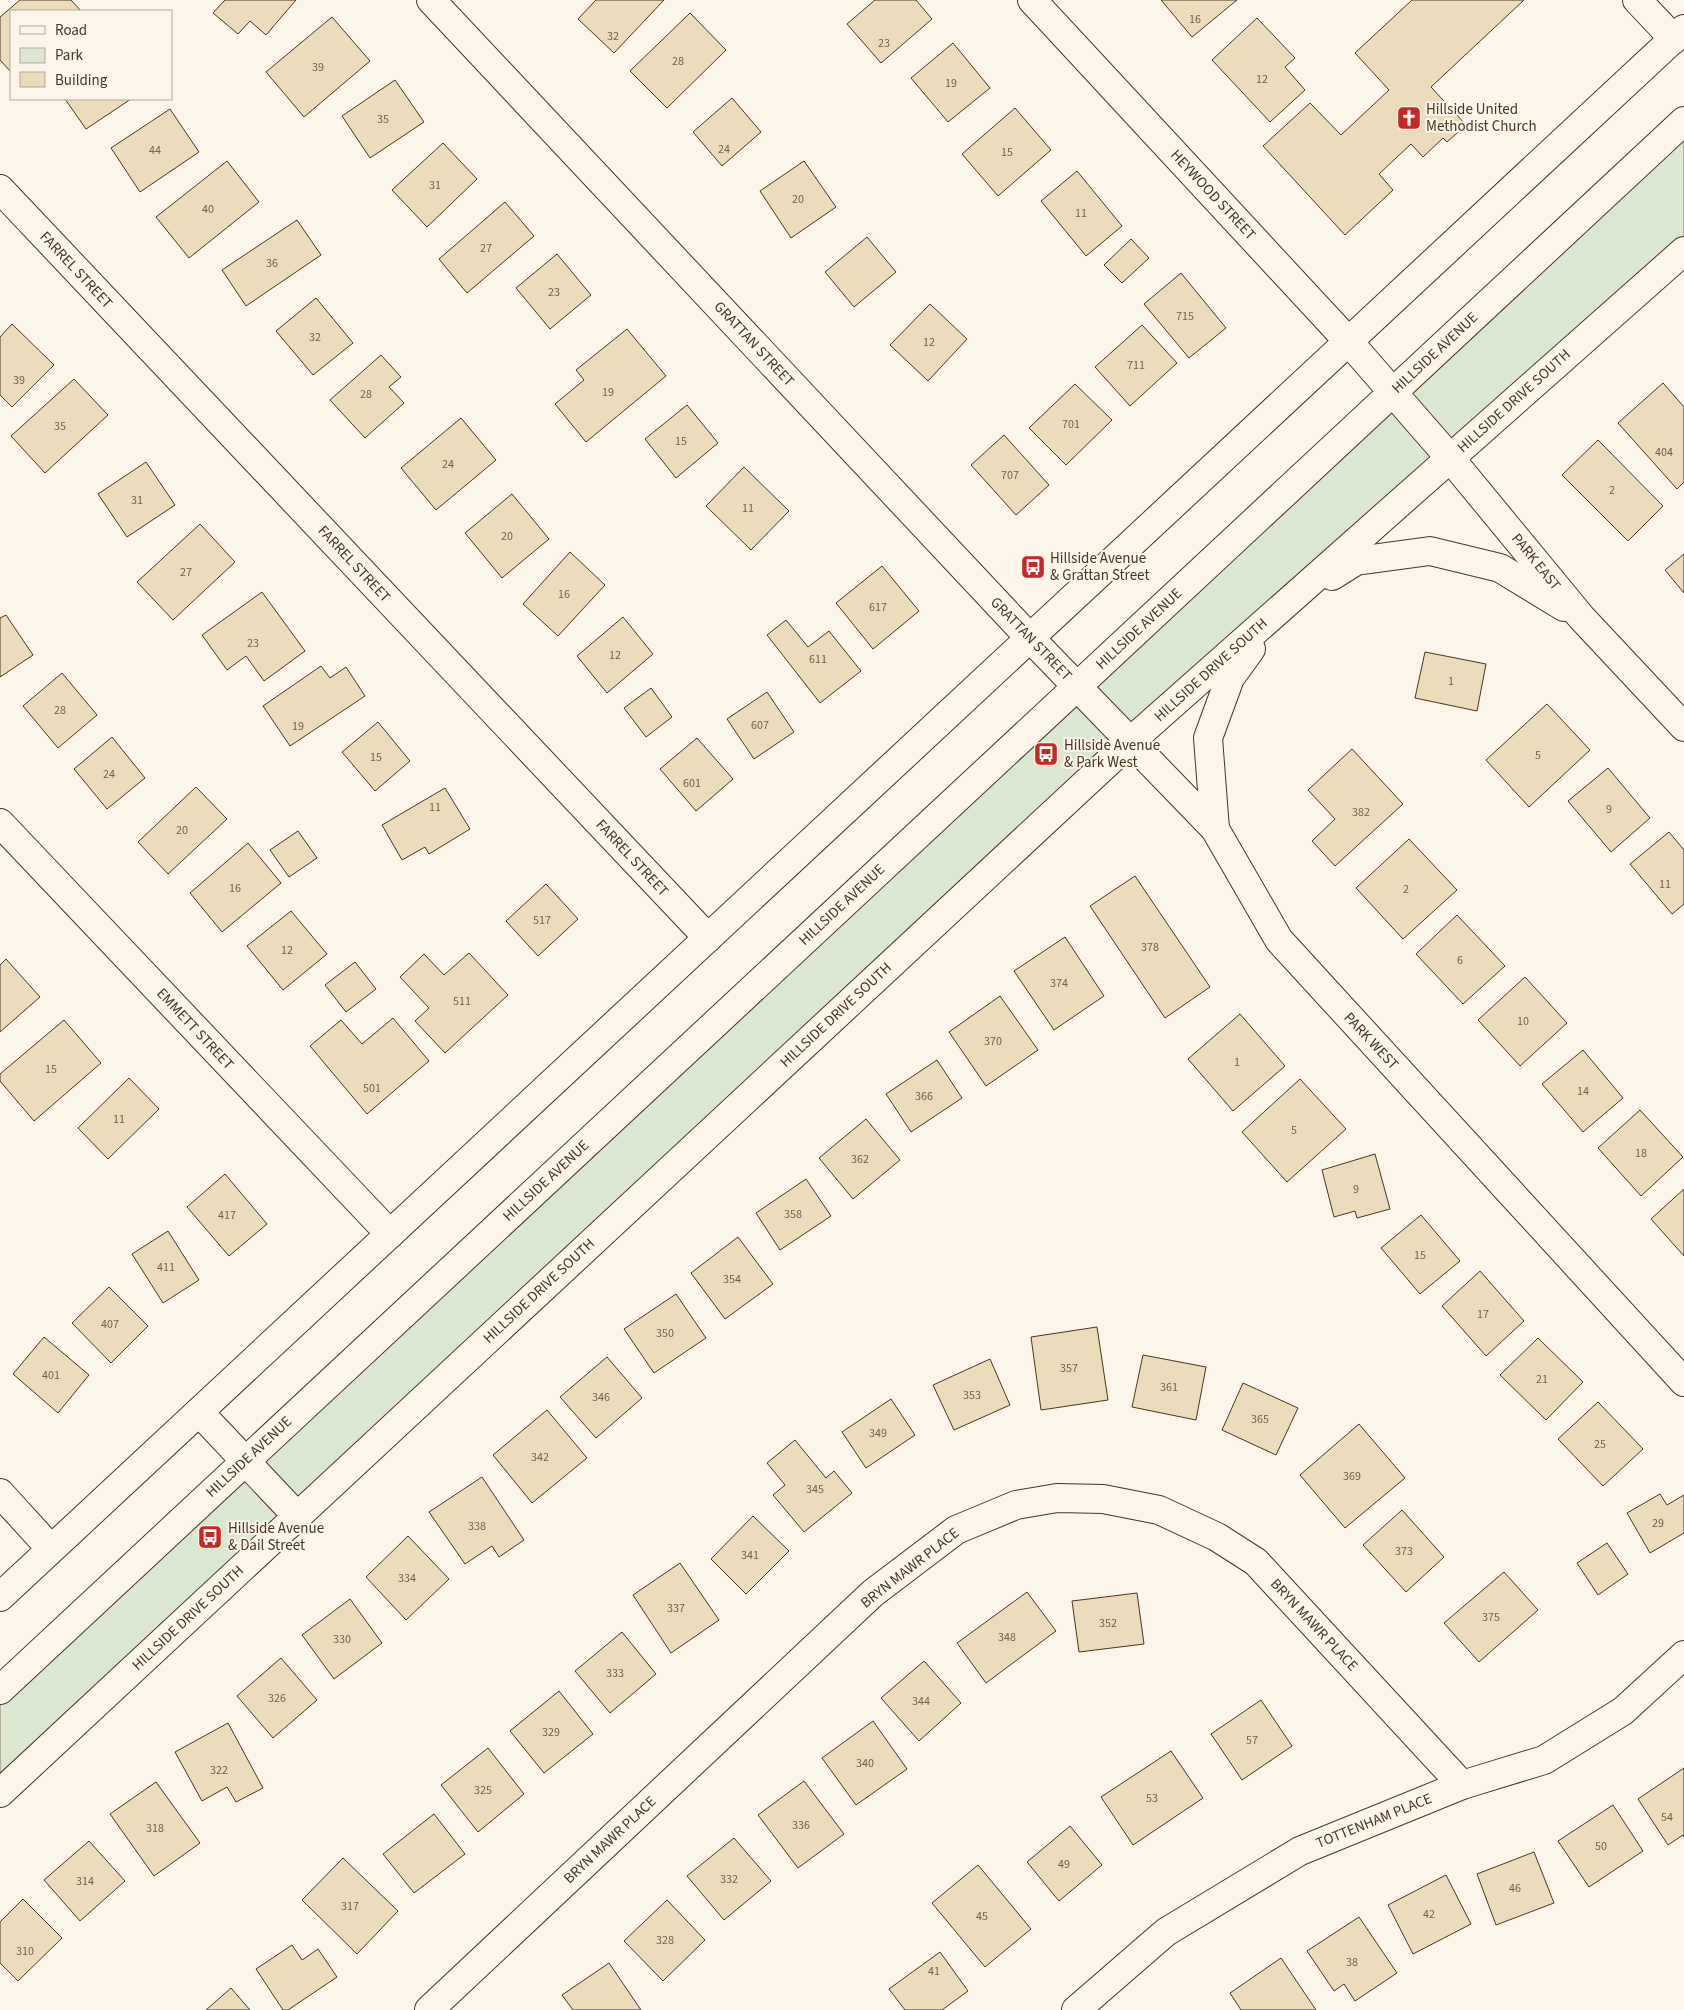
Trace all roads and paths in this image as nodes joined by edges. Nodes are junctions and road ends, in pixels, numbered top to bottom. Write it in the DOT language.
graph roads {
  1 [pos="431,0"];
  2 [pos="1032,0"];
  3 [pos="1637,0"];
  4 [pos="1679,34"];
  5 [pos="1684,121"];
  6 [pos="0,189"];
  7 [pos="1684,251"];
  8 [pos="1349,342"];
  9 [pos="1393,392"];
  10 [pos="1450,458"];
  11 [pos="1281,608"];
  12 [pos="1581,617"];
  13 [pos="1030,638"];
  14 [pos="1077,687"];
  15 [pos="1684,727"];
  16 [pos="1131,741"];
  17 [pos="0,823"];
  18 [pos="1215,829"];
  19 [pos="708,938"];
  20 [pos="390,1234"];
  21 [pos="1684,1382"];
  22 [pos="199,1412"];
  23 [pos="245,1461"];
  24 [pos="0,1493"];
  25 [pos="298,1516"];
  26 [pos="51,1549"];
  27 [pos="0,1597"];
  28 [pos="1684,1655"];
  29 [pos="0,1690"];
  30 [pos="1462,1786"];
  31 [pos="0,1793"];
  32 [pos="429,2010"];
  33 [pos="1076,2010"];
  1 -- 13 [label="street, GRATTAN STREET"];
  2 -- 8 [label="street, HEYWOOD STREET"];
  3 -- 4 [label="street"];
  4 -- 8 [label="street"];
  5 -- 9 [label="street, HILLSIDE AVENUE"];
  6 -- 19 [label="street, FARREL STREET"];
  7 -- 10 [label="street, HILLSIDE DRIVE SOUTH"];
  8 -- 9 [label="street, HEYWOOD STREET"];
  8 -- 13 [label="street"];
  9 -- 10 [label="street, PARK EAST"];
  9 -- 14 [label="street, HILLSIDE AVENUE"];
  10 -- 11 [label="street, HILLSIDE DRIVE SOUTH"];
  10 -- 12 [label="street, PARK EAST"];
  11 -- 12 [label="street"];
  11 -- 16 [label="street, HILLSIDE DRIVE SOUTH"];
  11 -- 18 [label="street"];
  12 -- 15 [label="street, PARK EAST"];
  13 -- 14 [label="street, GRATTAN STREET"];
  13 -- 19 [label="street"];
  14 -- 16 [label="street, PARK WEST"];
  14 -- 23 [label="street, HILLSIDE AVENUE"];
  16 -- 18 [label="street, PARK WEST"];
  16 -- 25 [label="street, HILLSIDE DRIVE SOUTH"];
  17 -- 20 [label="street, EMMETT STREET"];
  18 -- 21 [label="street, PARK WEST"];
  19 -- 20 [label="street"];
  20 -- 22 [label="street"];
  22 -- 23 [label="street"];
  22 -- 26 [label="street"];
  23 -- 25 [label="street"];
  23 -- 29 [label="street, HILLSIDE AVENUE"];
  24 -- 26 [label="street"];
  25 -- 31 [label="street, HILLSIDE DRIVE SOUTH"];
  26 -- 27 [label="street"];
  28 -- 30 [label="street, TOTTENHAM PLACE"];
  30 -- 32 [label="street, BRYN MAWR PLACE"];
  30 -- 33 [label="street, TOTTENHAM PLACE"];
}
